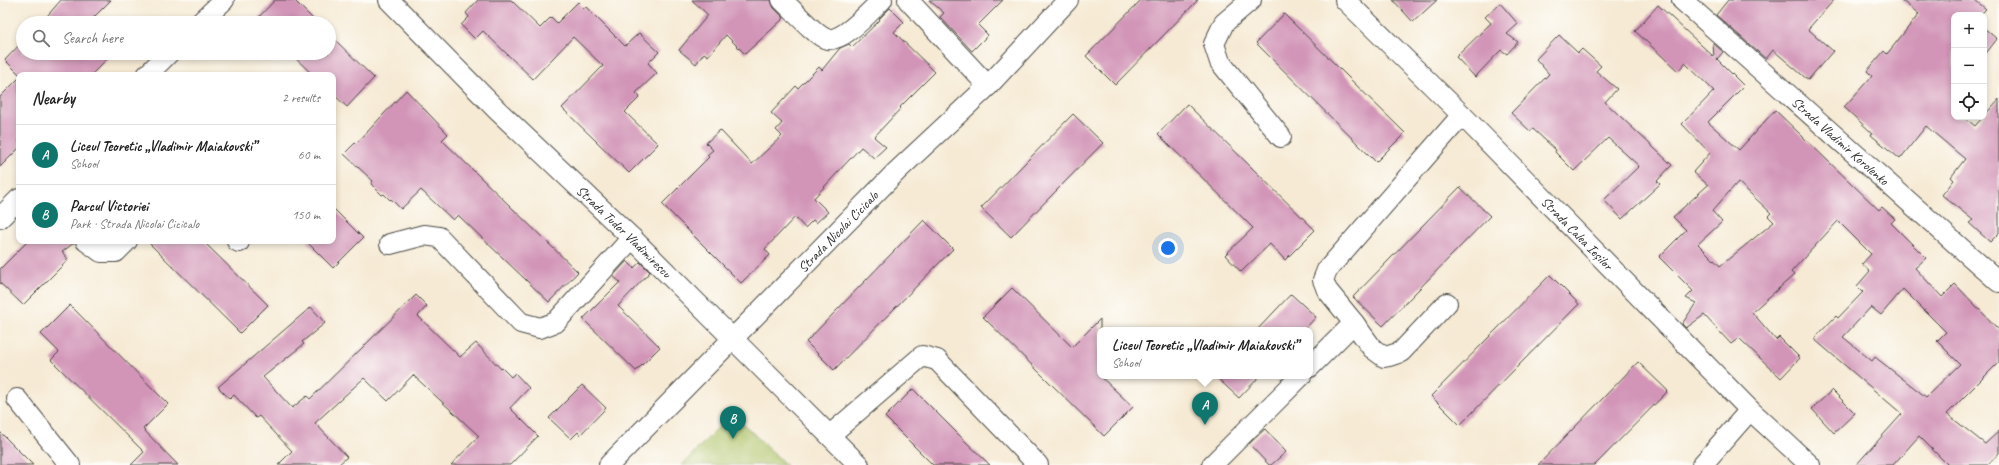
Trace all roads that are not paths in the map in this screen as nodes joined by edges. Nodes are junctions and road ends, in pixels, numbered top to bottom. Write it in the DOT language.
graph roads {
  1 [pos="224,0"];
  2 [pos="389,0"];
  3 [pos="782,0"];
  4 [pos="882,0"];
  5 [pos="908,0"];
  6 [pos="1068,0"];
  7 [pos="1251,0"];
  8 [pos="1345,0"];
  9 [pos="1682,0"];
  10 [pos="207,16"];
  11 [pos="162,60"];
  12 [pos="150,72"];
  13 [pos="988,86"];
  14 [pos="1462,115"];
  15 [pos="1281,137"];
  16 [pos="16,202"];
  17 [pos="0,218"];
  18 [pos="632,238"];
  19 [pos="90,244"];
  20 [pos="124,244"];
  21 [pos="390,244"];
  22 [pos="1999,282"];
  23 [pos="1447,303"];
  24 [pos="1354,324"];
  25 [pos="732,340"];
  26 [pos="1313,364"];
  27 [pos="1298,379"];
  28 [pos="17,399"];
  29 [pos="1750,410"];
  30 [pos="830,435"];
  31 [pos="70,465"];
  32 [pos="609,465"];
  33 [pos="859,465"];
  34 [pos="1038,465"];
  35 [pos="1212,465"];
  36 [pos="1702,465"];
  37 [pos="1810,465"];
  1 -- 10 [label="street"];
  2 -- 18 [label="street, Strada Tudor Vladimirescu"];
  3 -- 4 [label="street"];
  5 -- 13 [label="street"];
  6 -- 13 [label="street, Strada Nicolai Cicicalo"];
  7 -- 15 [label="street"];
  8 -- 14 [label="street, Strada Calea Ieșilor"];
  9 -- 22 [label="street, Strada Vladimir Korolenko"];
  11 -- 12 [label="street"];
  13 -- 25 [label="street, Strada Nicolai Cicicalo"];
  14 -- 24 [label="street"];
  14 -- 29 [label="street, Strada Calea Ieșilor"];
  16 -- 17 [label="street"];
  18 -- 21 [label="street"];
  18 -- 25 [label="street, Strada Tudor Vladimirescu"];
  19 -- 20 [label="street"];
  23 -- 24 [label="street"];
  24 -- 26 [label="street"];
  25 -- 30 [label="street, Strada Tudor Vladimirescu"];
  25 -- 32 [label="street, Strada Nicolai Cicicalo"];
  27 -- 35 [label="street"];
  28 -- 31 [label="street"];
  29 -- 36 [label="street"];
  29 -- 37 [label="street, Strada Calea Ieșilor"];
  30 -- 33 [label="street, Strada Tudor Vladimirescu"];
  30 -- 34 [label="street"];
}
